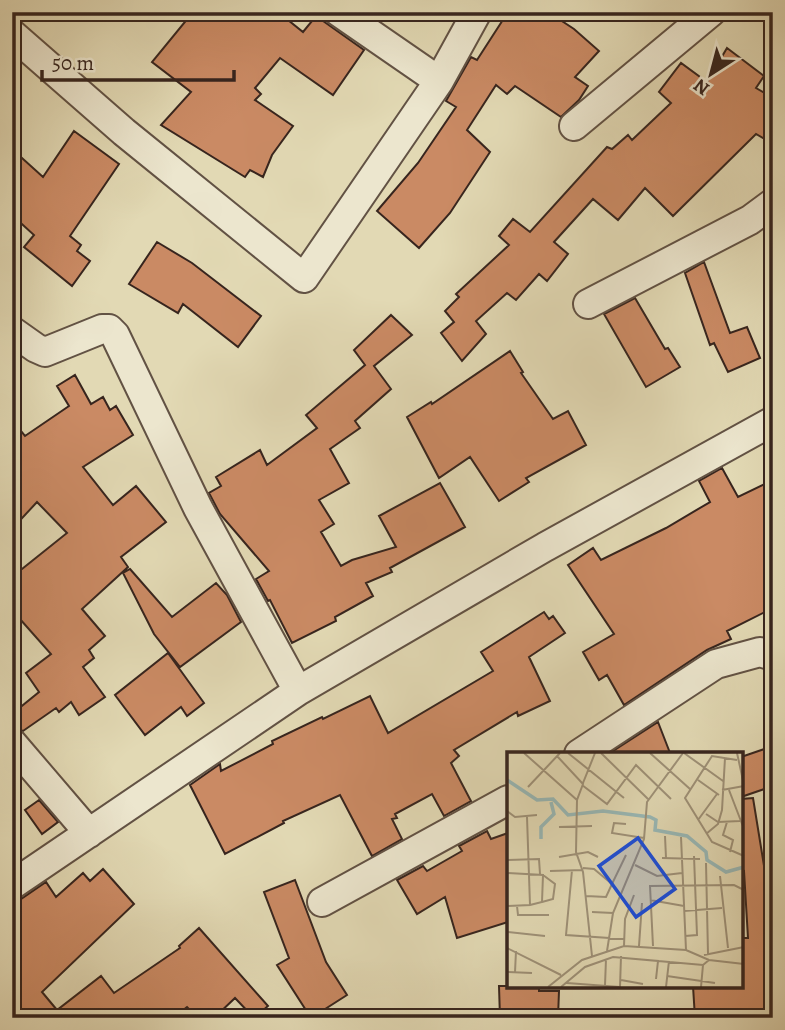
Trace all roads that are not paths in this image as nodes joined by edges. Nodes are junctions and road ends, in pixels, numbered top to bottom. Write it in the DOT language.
graph roads {
  1 [pos="339,12"];
  2 [pos="477,12"];
  3 [pos="711,12"];
  4 [pos="12,34"];
  5 [pos="439,81"];
  6 [pos="574,126"];
  7 [pos="773,203"];
  8 [pos="588,304"];
  9 [pos="12,331"];
  10 [pos="773,421"];
  11 [pos="773,656"];
  12 [pos="298,691"];
  13 [pos="12,743"];
  14 [pos="582,752"];
  15 [pos="507,801"];
  16 [pos="89,833"];
  17 [pos="12,885"];
  18 [pos="322,902"];
  1 -- 5 [label="street"];
  2 -- 5 [label="street"];
  3 -- 6 [label="street"];
  4 -- 5 [label="street"];
  7 -- 8 [label="street"];
  9 -- 12 [label="street"];
  10 -- 12 [label="street"];
  11 -- 14 [label="street"];
  12 -- 16 [label="street"];
  13 -- 16 [label="street"];
  15 -- 18 [label="street"];
  16 -- 17 [label="street"];
}
